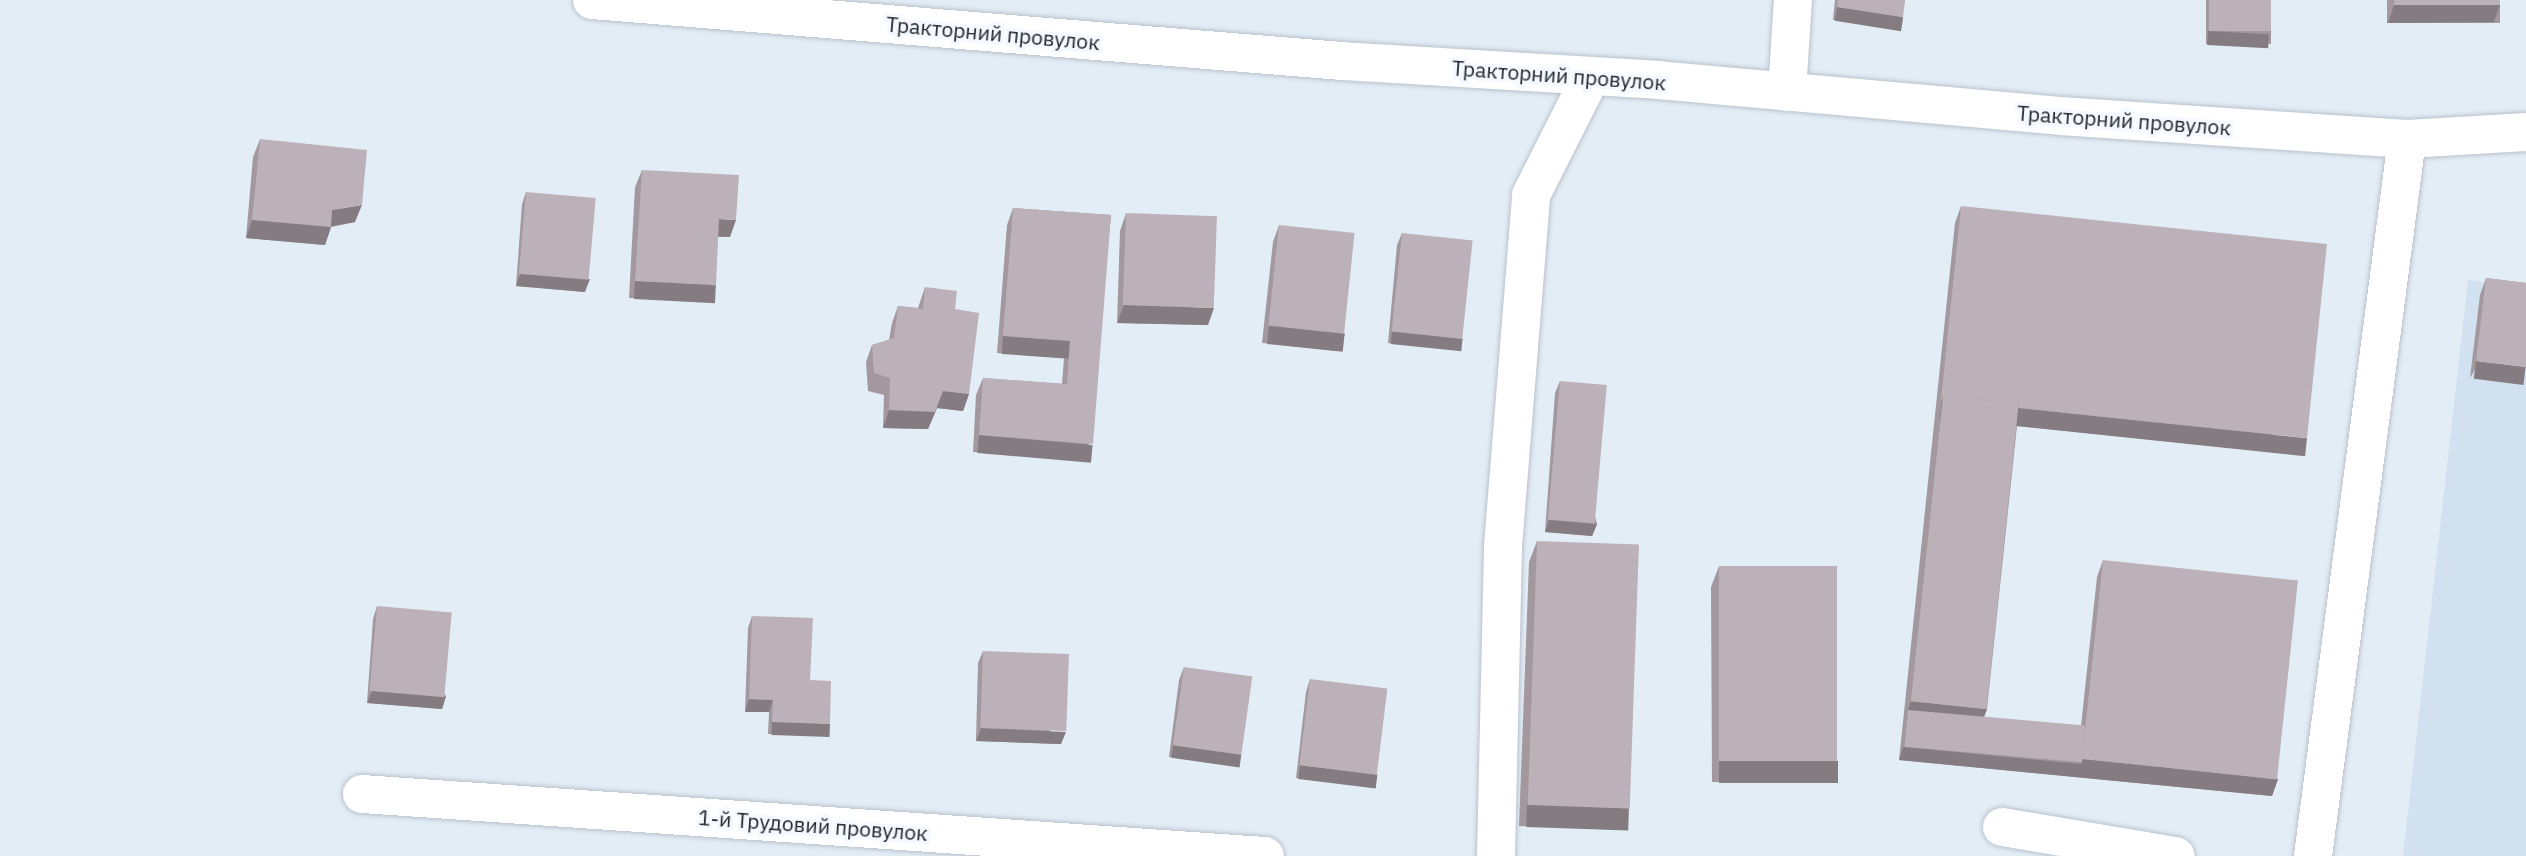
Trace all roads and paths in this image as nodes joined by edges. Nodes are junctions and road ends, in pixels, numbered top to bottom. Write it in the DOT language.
graph roads {
  1 [pos="592,0"];
  2 [pos="1793,0"];
  3 [pos="1591,76"];
  4 [pos="1787,92"];
  5 [pos="2526,132"];
  6 [pos="2407,139"];
  7 [pos="362,794"];
  8 [pos="2002,827"];
  9 [pos="1265,856"];
  10 [pos="1496,856"];
  11 [pos="2176,856"];
  12 [pos="2314,856"];
  1 -- 3 [label="street, Тракторний провулок"];
  2 -- 4 [label="street"];
  3 -- 4 [label="street, Тракторний провулок"];
  3 -- 10 [label="street"];
  4 -- 6 [label="street, Тракторний провулок"];
  5 -- 6 [label="street, Тракторний провулок"];
  6 -- 12 [label="street"];
  7 -- 9 [label="street, 1-й Трудовий провулок"];
  8 -- 11 [label="street"];
}
